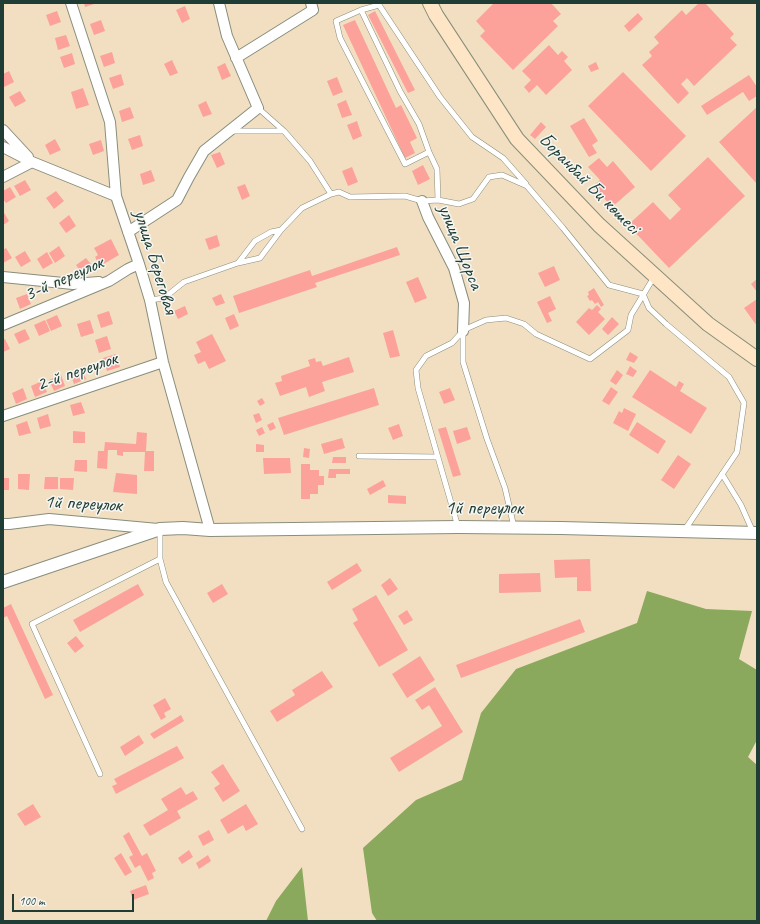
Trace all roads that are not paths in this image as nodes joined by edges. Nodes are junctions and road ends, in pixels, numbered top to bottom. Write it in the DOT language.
graph roads {
  1 [pos="71,3"];
  2 [pos="219,3"];
  3 [pos="311,3"];
  4 [pos="430,3"];
  5 [pos="361,10"];
  6 [pos="236,58"];
  7 [pos="258,108"];
  8 [pos="3,130"];
  9 [pos="228,131"];
  10 [pos="284,131"];
  11 [pos="3,148"];
  12 [pos="430,152"];
  13 [pos="32,162"];
  14 [pos="3,177"];
  15 [pos="527,186"];
  16 [pos="330,194"];
  17 [pos="116,196"];
  18 [pos="438,200"];
  19 [pos="422,201"];
  20 [pos="281,230"];
  21 [pos="128,232"];
  22 [pos="238,263"];
  23 [pos="140,264"];
  24 [pos="654,276"];
  25 [pos="3,277"];
  26 [pos="109,281"];
  27 [pos="643,294"];
  28 [pos="150,300"];
  29 [pos="3,325"];
  30 [pos="463,331"];
  31 [pos="757,359"];
  32 [pos="163,362"];
  33 [pos="3,416"];
  34 [pos="358,456"];
  35 [pos="437,457"];
  36 [pos="722,474"];
  37 [pos="3,524"];
  38 [pos="458,527"];
  39 [pos="514,528"];
  40 [pos="160,529"];
  41 [pos="210,530"];
  42 [pos="683,531"];
  43 [pos="755,533"];
  44 [pos="160,559"];
  45 [pos="3,582"];
  46 [pos="100,774"];
  47 [pos="302,829"];
  1 -- 17 [label="street, улица Береговая"];
  2 -- 6 [label="street"];
  3 -- 6 [label="street"];
  4 -- 24 [label="main road, Боранбай Би көшесі"];
  5 -- 12 [label="lane"];
  5 -- 12 [label="lane"];
  5 -- 15 [label="lane"];
  6 -- 7 [label="street"];
  7 -- 9 [label="street"];
  7 -- 10 [label="lane"];
  8 -- 13 [label="street"];
  9 -- 10 [label="lane"];
  9 -- 21 [label="street"];
  10 -- 16 [label="lane"];
  11 -- 13 [label="street"];
  12 -- 18 [label="lane"];
  13 -- 14 [label="street"];
  13 -- 17 [label="street"];
  15 -- 18 [label="lane"];
  15 -- 27 [label="lane"];
  16 -- 19 [label="lane"];
  16 -- 20 [label="lane"];
  17 -- 21 [label="street, улица Береговая"];
  18 -- 19 [label="lane"];
  19 -- 30 [label="street, улица Щорса"];
  20 -- 22 [label="lane"];
  20 -- 22 [label="lane"];
  21 -- 23 [label="street, улица Береговая"];
  22 -- 28 [label="lane"];
  23 -- 26 [label="street, 3-й переулок"];
  23 -- 28 [label="street, улица Береговая"];
  24 -- 27 [label="lane"];
  24 -- 31 [label="main road, Боранбай Би көшесі"];
  25 -- 26 [label="street"];
  26 -- 29 [label="street, 3-й переулок"];
  27 -- 30 [label="lane"];
  27 -- 36 [label="lane"];
  28 -- 32 [label="street, улица Береговая"];
  30 -- 35 [label="lane"];
  30 -- 39 [label="lane"];
  32 -- 33 [label="street, 2-й переулок"];
  32 -- 41 [label="street, улица Береговая"];
  34 -- 35 [label="lane"];
  35 -- 38 [label="lane"];
  36 -- 42 [label="lane"];
  36 -- 43 [label="lane"];
  37 -- 40 [label="street, 1й переулок"];
  38 -- 39 [label="street, 1й переулок"];
  38 -- 41 [label="street, 1й переулок"];
  39 -- 42 [label="street, 1й переулок"];
  40 -- 41 [label="street, 1й переулок"];
  40 -- 44 [label="lane"];
  40 -- 45 [label="street, 1й переулок"];
  42 -- 43 [label="street, 1й переулок"];
  44 -- 46 [label="lane"];
  44 -- 47 [label="lane"];
}
